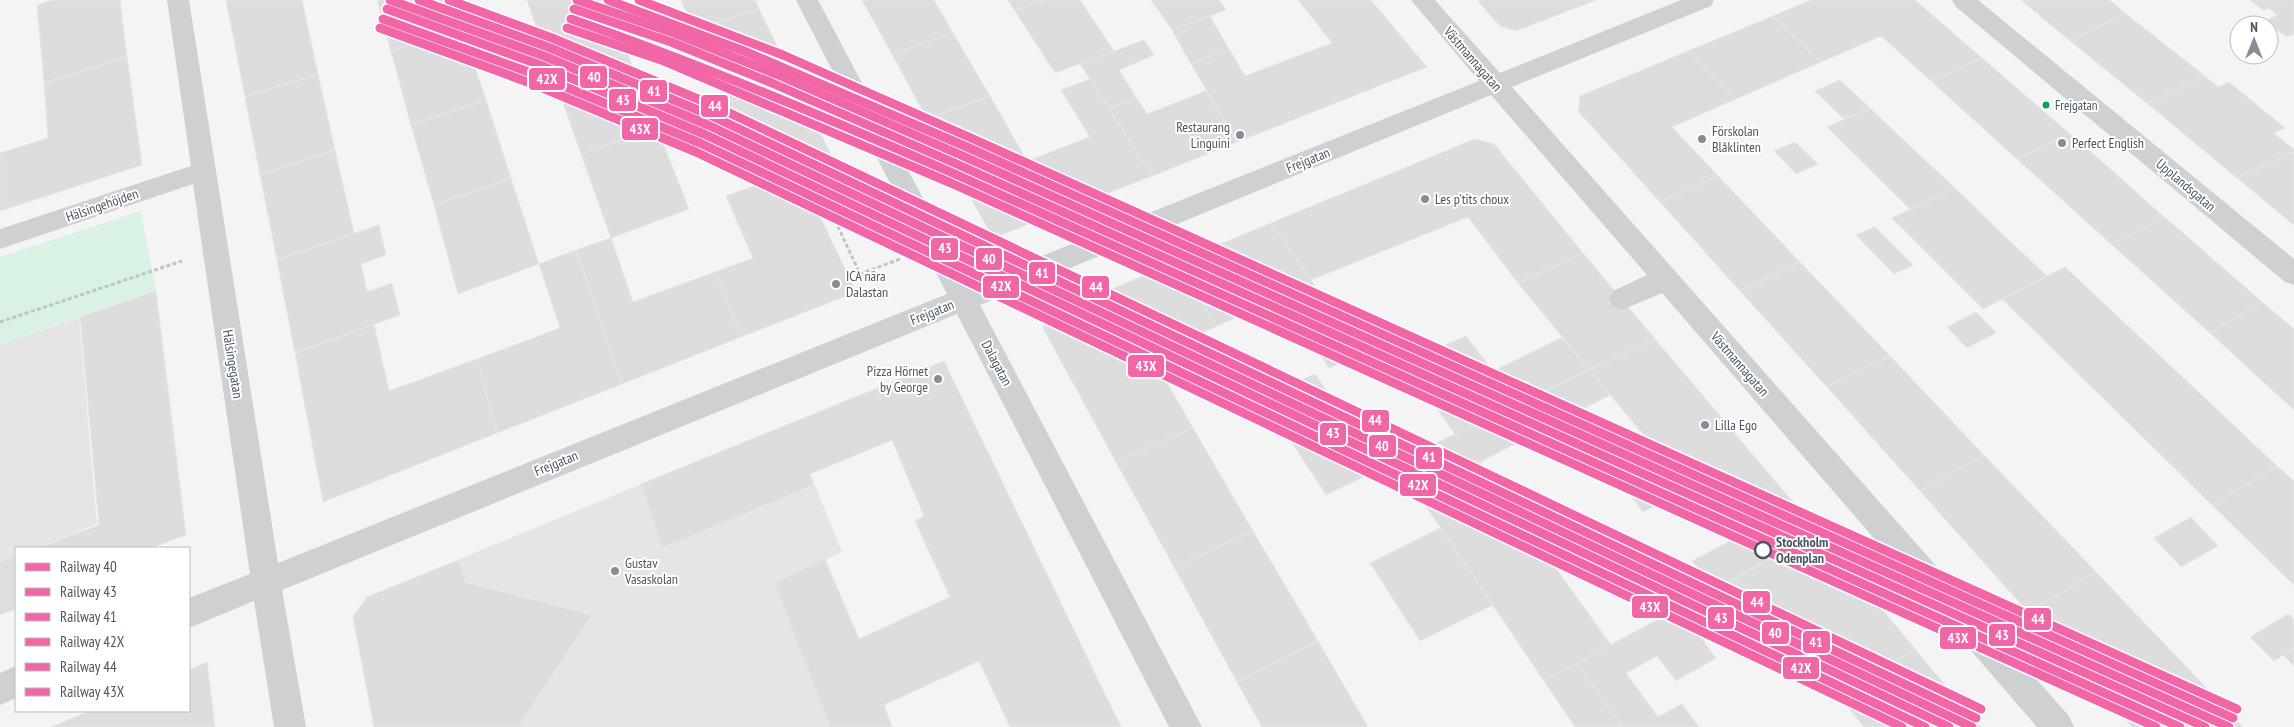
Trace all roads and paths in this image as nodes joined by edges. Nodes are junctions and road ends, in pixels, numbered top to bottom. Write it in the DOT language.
graph roads {
  1 [pos="178,0"];
  2 [pos="806,0"];
  3 [pos="1422,0"];
  4 [pos="1703,0"];
  5 [pos="1963,0"];
  6 [pos="1495,84"];
  7 [pos="204,170"];
  8 [pos="860,179"];
  9 [pos="0,239"];
  10 [pos="216,249"];
  11 [pos="900,259"];
  12 [pos="2294,274"];
  13 [pos="1665,279"];
  14 [pos="963,299"];
  15 [pos="1622,299"];
  16 [pos="0,322"];
  17 [pos="266,582"];
  18 [pos="190,613"];
  19 [pos="15,682"];
  20 [pos="0,688"];
  21 [pos="290,727"];
  22 [pos="1186,727"];
  23 [pos="2058,727"];
  1 -- 7 [label="street, Hälsingegatan"];
  2 -- 14 [label="street, Dalagatan"];
  3 -- 6 [label="street, Västmannagatan"];
  4 -- 6 [label="street, Frejgatan"];
  5 -- 12 [label="street, Upplandsgatan"];
  6 -- 13 [label="street, Västmannagatan"];
  6 -- 14 [label="street, Frejgatan"];
  7 -- 9 [label="street, Hälsingehöjden"];
  7 -- 10 [label="street, Hälsingegatan"];
  8 -- 11 [label="path"];
  10 -- 16 [label="path"];
  10 -- 17 [label="street, Hälsingegatan"];
  13 -- 15 [label="street"];
  13 -- 23 [label="street, Västmannagatan"];
  14 -- 17 [label="street, Frejgatan"];
  14 -- 22 [label="street, Dalagatan"];
  17 -- 18 [label="street, Frejgatan"];
  17 -- 21 [label="street, Hälsingegatan"];
  19 -- 20 [label="street"];
}
